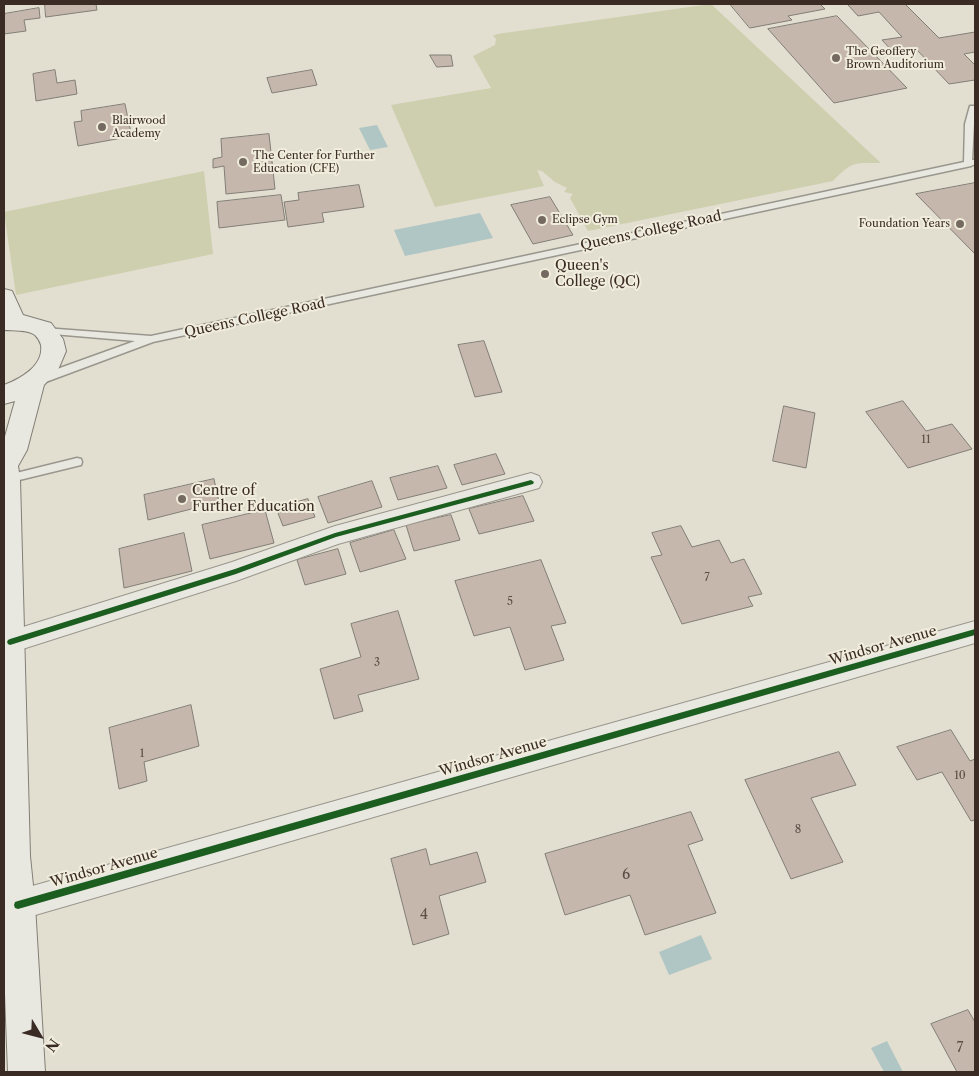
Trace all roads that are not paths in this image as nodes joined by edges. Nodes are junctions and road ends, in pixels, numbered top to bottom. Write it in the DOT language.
graph roads {
  1 [pos="975,108"];
  2 [pos="972,163"];
  3 [pos="4,297"];
  4 [pos="9,322"];
  5 [pos="44,331"];
  6 [pos="151,339"];
  7 [pos="33,382"];
  8 [pos="4,395"];
  9 [pos="77,462"];
  10 [pos="5,469"];
  11 [pos="531,482"];
  12 [pos="975,632"];
  13 [pos="10,642"];
  14 [pos="9,857"];
  15 [pos="18,906"];
  16 [pos="27,1072"];
  1 -- 2 [label="lane"];
  2 -- 6 [label="lane, Queens College Road"];
  3 -- 4 [label="main road"];
  4 -- 5 [label="main road"];
  5 -- 6 [label="lane, Queens College Road"];
  5 -- 7 [label="main road"];
  6 -- 7 [label="lane, Queens College Road"];
  7 -- 8 [label="main road"];
  7 -- 10 [label="main road"];
  9 -- 10 [label="lane"];
  10 -- 13 [label="main road"];
  11 -- 13 [label="street"];
  12 -- 15 [label="street, Windsor Avenue"];
  13 -- 14 [label="main road"];
  14 -- 15 [label="main road"];
  15 -- 16 [label="main road"];
}
